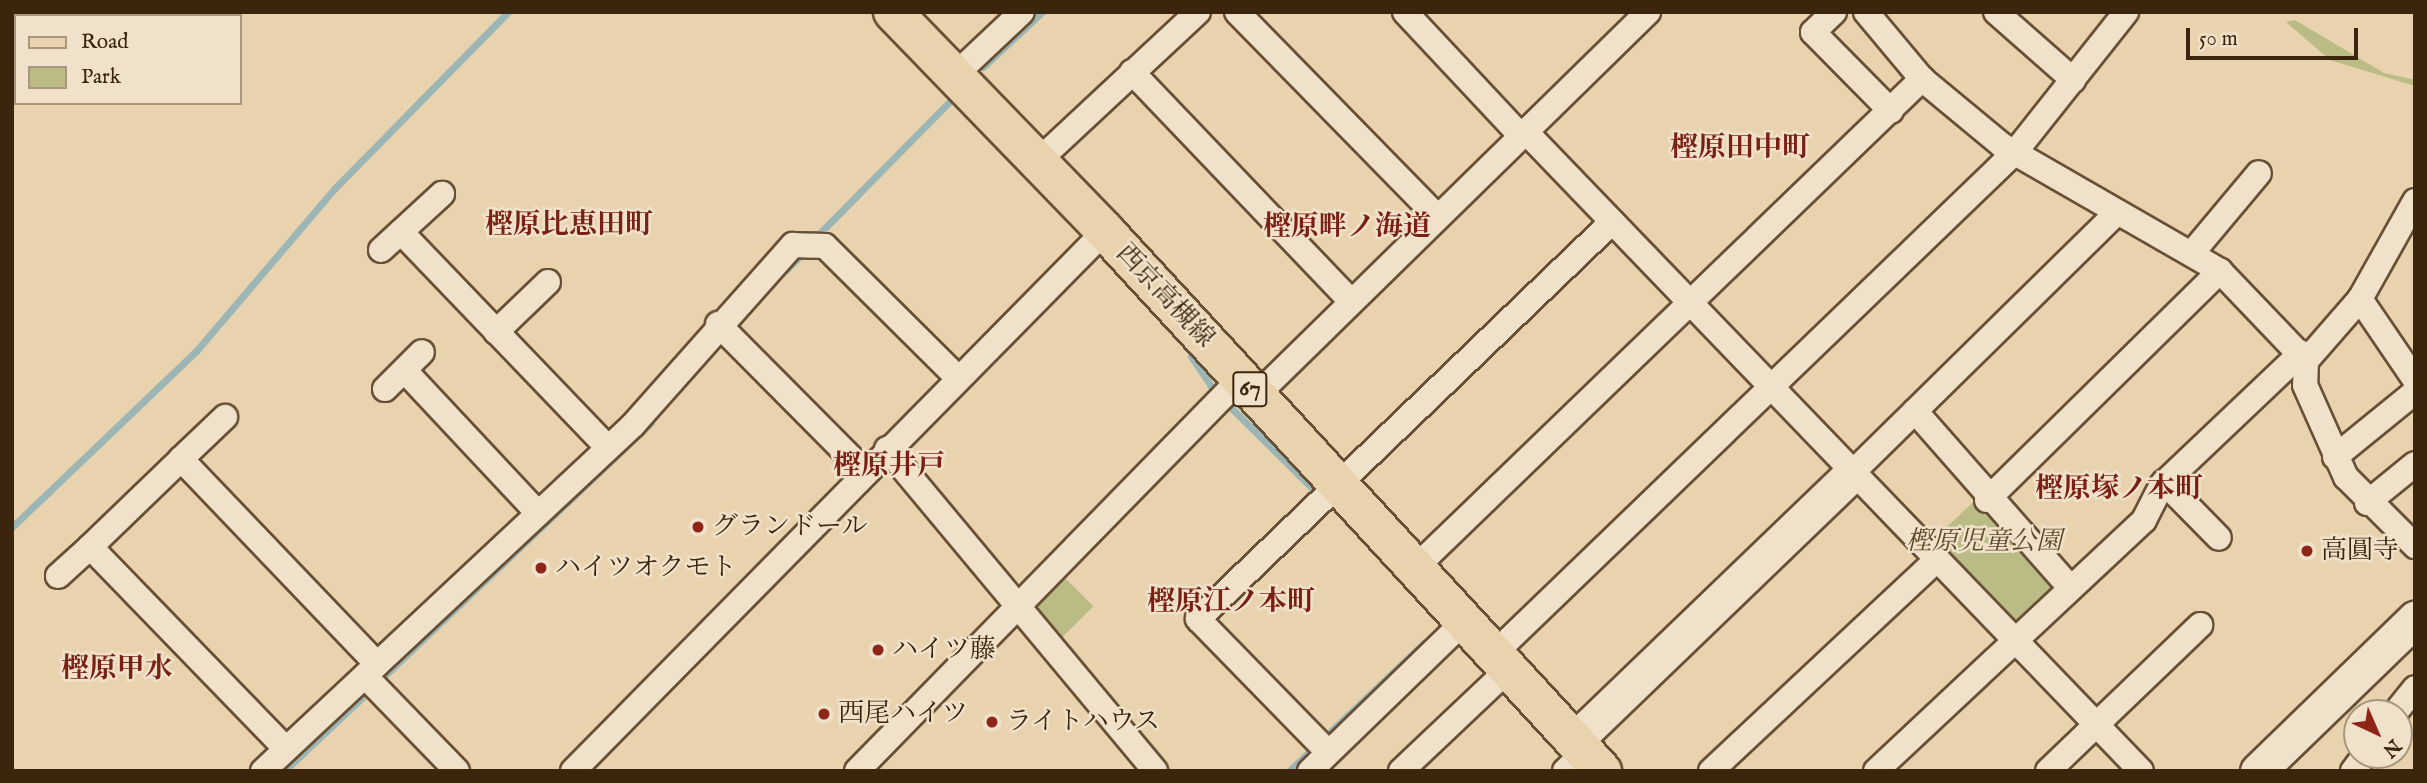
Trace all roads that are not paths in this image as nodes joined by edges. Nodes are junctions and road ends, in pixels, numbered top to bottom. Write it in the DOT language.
graph roads {
  1 [pos="893,12"];
  2 [pos="1023,12"];
  3 [pos="1198,12"];
  4 [pos="1237,12"];
  5 [pos="1648,12"];
  6 [pos="1834,12"];
  7 [pos="1866,12"];
  8 [pos="1996,12"];
  9 [pos="2126,12"];
  10 [pos="1410,14"];
  11 [pos="1132,72"];
  12 [pos="954,76"];
  13 [pos="1922,79"];
  14 [pos="2073,80"];
  15 [pos="1891,111"];
  16 [pos="1523,134"];
  17 [pos="2016,151"];
  18 [pos="1037,162"];
  19 [pos="2259,173"];
  20 [pos="442,194"];
  21 [pos="2116,214"];
  22 [pos="2412,215"];
  23 [pos="1438,217"];
  24 [pos="1612,222"];
  25 [pos="1105,231"];
  26 [pos="401,232"];
  27 [pos="381,250"];
  28 [pos="2192,253"];
  29 [pos="2220,271"];
  30 [pos="548,282"];
  31 [pos="2360,299"];
  32 [pos="1351,301"];
  33 [pos="1690,305"];
  34 [pos="718,324"];
  35 [pos="496,332"];
  36 [pos="422,352"];
  37 [pos="2304,357"];
  38 [pos="405,371"];
  39 [pos="957,377"];
  40 [pos="2415,380"];
  41 [pos="385,389"];
  42 [pos="1771,389"];
  43 [pos="2415,392"];
  44 [pos="1234,393"];
  45 [pos="1915,411"];
  46 [pos="225,417"];
  47 [pos="608,448"];
  48 [pos="887,449"];
  49 [pos="2335,457"];
  50 [pos="181,459"];
  51 [pos="2415,464"];
  52 [pos="865,472"];
  53 [pos="1850,475"];
  54 [pos="1337,482"];
  55 [pos="2164,482"];
  56 [pos="1987,500"];
  57 [pos="2367,503"];
  58 [pos="538,513"];
  59 [pos="2219,538"];
  60 [pos="2415,546"];
  61 [pos="90,547"];
  62 [pos="1934,562"];
  63 [pos="1417,566"];
  64 [pos="58,576"];
  65 [pos="2068,585"];
  66 [pos="1016,607"];
  67 [pos="2415,619"];
  68 [pos="1466,620"];
  69 [pos="2200,625"];
  70 [pos="2012,641"];
  71 [pos="1503,660"];
  72 [pos="371,670"];
  73 [pos="2096,726"];
  74 [pos="1322,746"];
  75 [pos="286,749"];
  76 [pos="1582,758"];
  77 [pos="263,771"];
  78 [pos="457,771"];
  79 [pos="573,771"];
  80 [pos="858,771"];
  81 [pos="1155,771"];
  82 [pos="1310,771"];
  83 [pos="1401,771"];
  84 [pos="1711,771"];
  85 [pos="1876,771"];
  86 [pos="2048,771"];
  87 [pos="2141,771"];
  88 [pos="2258,771"];
  1 -- 12 [label="main road, 西京高槻線 / 67"];
  2 -- 12 [label="street"];
  3 -- 11 [label="street"];
  4 -- 23 [label="street"];
  5 -- 16 [label="street"];
  6 -- 15 [label="street"];
  7 -- 13 [label="street"];
  8 -- 14 [label="street"];
  9 -- 14 [label="street"];
  10 -- 16 [label="street"];
  11 -- 18 [label="street"];
  11 -- 32 [label="street"];
  12 -- 18 [label="main road, 西京高槻線 / 67"];
  13 -- 15 [label="street"];
  13 -- 17 [label="street"];
  14 -- 17 [label="street"];
  15 -- 33 [label="street"];
  16 -- 23 [label="street"];
  16 -- 24 [label="street"];
  17 -- 21 [label="street"];
  17 -- 42 [label="street"];
  18 -- 25 [label="main road, 西京高槻線 / 67"];
  19 -- 28 [label="street"];
  20 -- 26 [label="street"];
  21 -- 28 [label="street"];
  21 -- 45 [label="street"];
  22 -- 31 [label="street"];
  23 -- 32 [label="street"];
  24 -- 33 [label="street"];
  24 -- 54 [label="street"];
  25 -- 39 [label="street"];
  25 -- 44 [label="main road, 西京高槻線 / 67"];
  26 -- 27 [label="street"];
  26 -- 35 [label="street"];
  28 -- 29 [label="street"];
  29 -- 37 [label="street"];
  29 -- 56 [label="street"];
  30 -- 35 [label="street"];
  31 -- 37 [label="street"];
  31 -- 40 [label="street"];
  32 -- 44 [label="street"];
  33 -- 42 [label="street"];
  33 -- 63 [label="street"];
  34 -- 39 [label="street"];
  34 -- 47 [label="street"];
  34 -- 52 [label="street"];
  35 -- 47 [label="street"];
  36 -- 38 [label="street"];
  37 -- 49 [label="street"];
  37 -- 55 [label="street"];
  38 -- 41 [label="street"];
  38 -- 58 [label="street"];
  39 -- 48 [label="street"];
  42 -- 53 [label="street"];
  42 -- 71 [label="street"];
  43 -- 49 [label="street"];
  44 -- 54 [label="main road, 西京高槻線 / 67"];
  44 -- 66 [label="street"];
  45 -- 53 [label="street"];
  45 -- 56 [label="street"];
  46 -- 50 [label="street"];
  47 -- 58 [label="street"];
  48 -- 52 [label="street"];
  48 -- 66 [label="street"];
  49 -- 57 [label="street"];
  50 -- 61 [label="street"];
  50 -- 72 [label="street"];
  51 -- 57 [label="street"];
  52 -- 79 [label="street"];
  53 -- 62 [label="street"];
  53 -- 76 [label="street"];
  54 -- 63 [label="main road, 西京高槻線 / 67"];
  54 -- 74 [label="street"];
  55 -- 59 [label="street"];
  55 -- 65 [label="street"];
  56 -- 65 [label="street"];
  57 -- 60 [label="street"];
  58 -- 72 [label="street"];
  61 -- 64 [label="street"];
  61 -- 75 [label="street"];
  62 -- 70 [label="street"];
  62 -- 84 [label="street"];
  63 -- 68 [label="main road, 西京高槻線 / 67"];
  65 -- 70 [label="street"];
  66 -- 80 [label="street"];
  66 -- 81 [label="street"];
  67 -- 88 [label="street"];
  68 -- 71 [label="main road, 西京高槻線 / 67"];
  68 -- 74 [label="street"];
  69 -- 73 [label="street"];
  70 -- 73 [label="street"];
  70 -- 85 [label="street"];
  71 -- 76 [label="main road, 西京高槻線 / 67"];
  71 -- 83 [label="street"];
  72 -- 75 [label="street"];
  72 -- 78 [label="street"];
  73 -- 86 [label="street"];
  73 -- 87 [label="street"];
  74 -- 82 [label="street"];
  75 -- 77 [label="street"];
}
